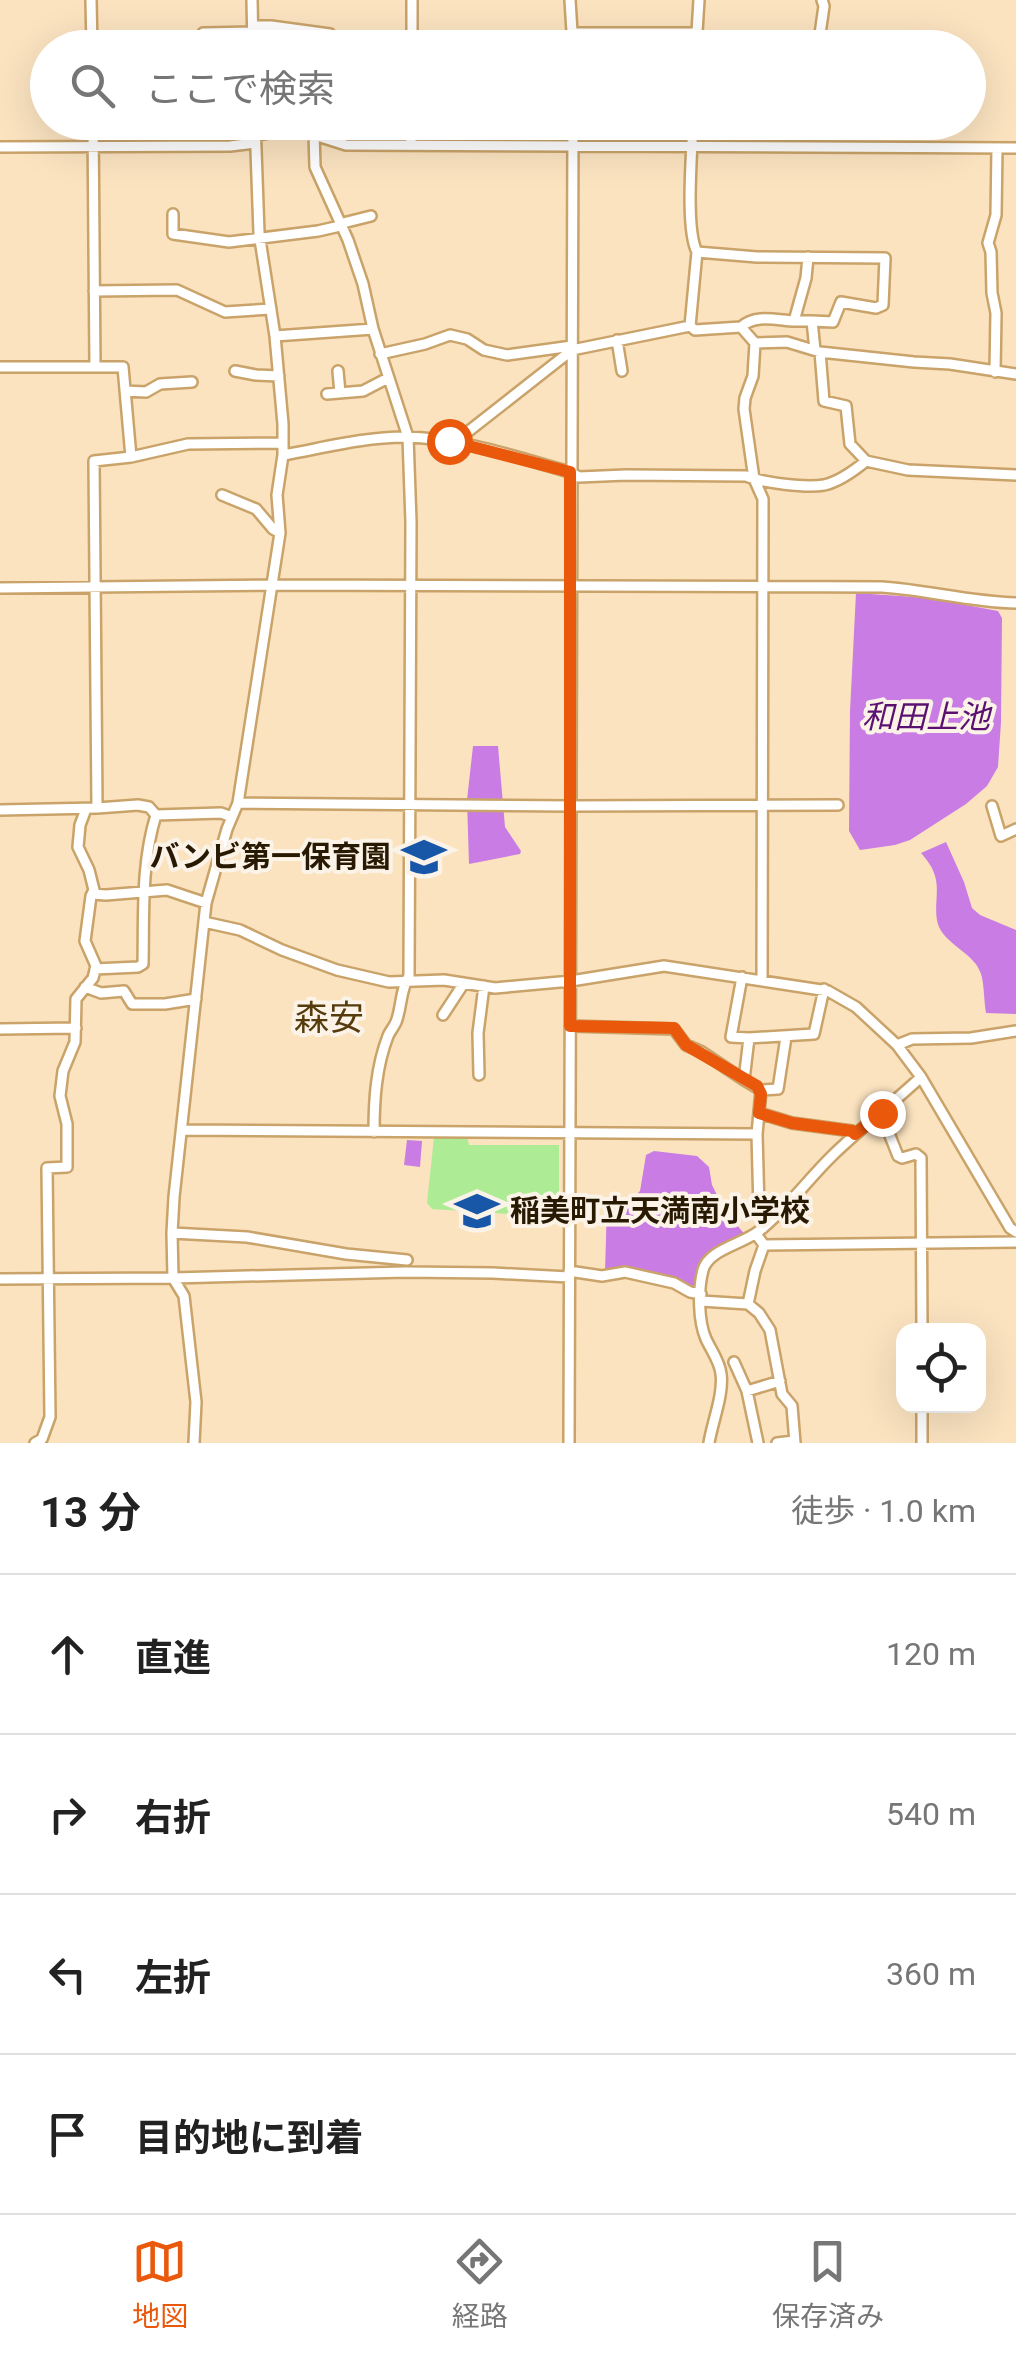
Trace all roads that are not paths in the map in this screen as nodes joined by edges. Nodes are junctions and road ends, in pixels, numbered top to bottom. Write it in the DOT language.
graph roads {
  1 [pos="91,0"];
  2 [pos="252,0"];
  3 [pos="412,0"];
  4 [pos="570,0"];
  5 [pos="699,0"];
  6 [pos="822,0"];
  7 [pos="253,29"];
  8 [pos="92,30"];
  9 [pos="236,30"];
  10 [pos="268,30"];
  11 [pos="412,30"];
  12 [pos="573,30"];
  13 [pos="697,30"];
  14 [pos="821,30"];
  15 [pos="93,140"];
  16 [pos="255,140"];
  17 [pos="314,140"];
  18 [pos="331,140"];
  19 [pos="411,140"];
  20 [pos="573,140"];
  21 [pos="692,140"];
  22 [pos="411,145"];
  23 [pos="573,146"];
  24 [pos="0,147"];
  25 [pos="93,147"];
  26 [pos="692,147"];
  27 [pos="997,148"];
  28 [pos="1016,148"];
  29 [pos="172,214"];
  30 [pos="371,216"];
  31 [pos="340,225"];
  32 [pos="259,236"];
  33 [pos="697,252"];
  34 [pos="808,257"];
  35 [pos="94,291"];
  36 [pos="271,309"];
  37 [pos="794,321"];
  38 [pos="812,322"];
  39 [pos="690,326"];
  40 [pos="741,327"];
  41 [pos="373,328"];
  42 [pos="275,336"];
  43 [pos="617,340"];
  44 [pos="755,343"];
  45 [pos="572,348"];
  46 [pos="818,351"];
  47 [pos="380,354"];
  48 [pos="95,367"];
  49 [pos="0,368"];
  50 [pos="235,371"];
  51 [pos="338,371"];
  52 [pos="622,371"];
  53 [pos="995,372"];
  54 [pos="1016,374"];
  55 [pos="279,376"];
  56 [pos="388,378"];
  57 [pos="192,382"];
  58 [pos="125,391"];
  59 [pos="340,393"];
  60 [pos="327,394"];
  61 [pos="408,437"];
  62 [pos="450,442"];
  63 [pos="281,443"];
  64 [pos="283,455"];
  65 [pos="130,457"];
  66 [pos="866,461"];
  67 [pos="570,472"];
  68 [pos="1016,475"];
  69 [pos="754,479"];
  70 [pos="222,495"];
  71 [pos="280,534"];
  72 [pos="96,586"];
  73 [pos="273,586"];
  74 [pos="409,586"];
  75 [pos="571,586"];
  76 [pos="763,586"];
  77 [pos="0,588"];
  78 [pos="1016,603"];
  79 [pos="238,803"];
  80 [pos="410,804"];
  81 [pos="762,804"];
  82 [pos="838,804"];
  83 [pos="571,806"];
  84 [pos="992,806"];
  85 [pos="92,808"];
  86 [pos="0,810"];
  87 [pos="156,815"];
  88 [pos="232,817"];
  89 [pos="1016,829"];
  90 [pos="144,893"];
  91 [pos="92,894"];
  92 [pos="206,903"];
  93 [pos="204,922"];
  94 [pos="96,969"];
  95 [pos="742,978"];
  96 [pos="570,980"];
  97 [pos="762,980"];
  98 [pos="405,982"];
  99 [pos="464,982"];
  100 [pos="484,986"];
  101 [pos="85,987"];
  102 [pos="824,990"];
  103 [pos="196,998"];
  104 [pos="443,1015"];
  105 [pos="570,1026"];
  106 [pos="76,1028"];
  107 [pos="0,1029"];
  108 [pos="1016,1031"];
  109 [pos="786,1037"];
  110 [pos="749,1038"];
  111 [pos="897,1045"];
  112 [pos="479,1075"];
  113 [pos="921,1077"];
  114 [pos="744,1080"];
  115 [pos="760,1090"];
  116 [pos="759,1113"];
  117 [pos="882,1113"];
  118 [pos="182,1130"];
  119 [pos="374,1132"];
  120 [pos="568,1134"];
  121 [pos="756,1134"];
  122 [pos="855,1134"];
  123 [pos="759,1231"];
  124 [pos="1016,1232"];
  125 [pos="172,1233"];
  126 [pos="1016,1242"];
  127 [pos="922,1244"];
  128 [pos="764,1245"];
  129 [pos="346,1254"];
  130 [pos="407,1260"];
  131 [pos="345,1274"];
  132 [pos="569,1274"];
  133 [pos="48,1278"];
  134 [pos="173,1278"];
  135 [pos="0,1279"];
  136 [pos="701,1298"];
  137 [pos="748,1304"];
  138 [pos="922,1323"];
  139 [pos="734,1362"];
  140 [pos="780,1381"];
  141 [pos="720,1385"];
  142 [pos="744,1387"];
  143 [pos="922,1413"];
  144 [pos="794,1442"];
  145 [pos="35,1443"];
  146 [pos="194,1443"];
  147 [pos="568,1443"];
  148 [pos="710,1443"];
  149 [pos="758,1443"];
  150 [pos="778,1443"];
  151 [pos="922,1443"];
  1 -- 8 [label="street"];
  2 -- 7 [label="street"];
  3 -- 11 [label="street"];
  4 -- 12 [label="street"];
  5 -- 13 [label="street"];
  6 -- 14 [label="street"];
  7 -- 9 [label="street"];
  7 -- 10 [label="street"];
  15 -- 25 [label="street"];
  16 -- 25 [label="street"];
  16 -- 32 [label="street"];
  17 -- 31 [label="street"];
  18 -- 22 [label="street"];
  19 -- 22 [label="street"];
  20 -- 23 [label="street"];
  21 -- 26 [label="street"];
  22 -- 23 [label="street"];
  23 -- 26 [label="street"];
  23 -- 45 [label="street"];
  24 -- 25 [label="street"];
  25 -- 35 [label="street"];
  26 -- 27 [label="street"];
  26 -- 33 [label="street"];
  27 -- 28 [label="street"];
  27 -- 53 [label="street"];
  29 -- 32 [label="street"];
  30 -- 31 [label="street"];
  31 -- 32 [label="street"];
  31 -- 41 [label="street"];
  32 -- 36 [label="street"];
  33 -- 34 [label="street"];
  33 -- 39 [label="street"];
  34 -- 37 [label="street"];
  34 -- 38 [label="street"];
  35 -- 36 [label="street"];
  35 -- 48 [label="street"];
  36 -- 42 [label="street"];
  37 -- 38 [label="street"];
  37 -- 40 [label="street"];
  38 -- 46 [label="street"];
  39 -- 40 [label="street"];
  39 -- 43 [label="street"];
  40 -- 44 [label="street"];
  41 -- 42 [label="street"];
  41 -- 47 [label="street"];
  42 -- 55 [label="street"];
  43 -- 45 [label="street"];
  43 -- 52 [label="street"];
  44 -- 46 [label="street"];
  44 -- 69 [label="street"];
  45 -- 47 [label="street"];
  45 -- 62 [label="street"];
  45 -- 67 [label="street"];
  46 -- 53 [label="street"];
  46 -- 66 [label="street"];
  47 -- 56 [label="street"];
  48 -- 49 [label="street"];
  48 -- 58 [label="street"];
  50 -- 55 [label="street"];
  51 -- 59 [label="street"];
  53 -- 54 [label="street"];
  55 -- 63 [label="street"];
  56 -- 59 [label="street"];
  56 -- 61 [label="street"];
  57 -- 58 [label="street"];
  58 -- 65 [label="street"];
  59 -- 60 [label="street"];
  61 -- 62 [label="street"];
  61 -- 64 [label="street"];
  61 -- 74 [label="street"];
  62 -- 67 [label="street"];
  63 -- 64 [label="street"];
  63 -- 65 [label="street"];
  64 -- 71 [label="street"];
  65 -- 72 [label="street"];
  66 -- 68 [label="street"];
  66 -- 69 [label="street"];
  67 -- 69 [label="street"];
  67 -- 75 [label="street"];
  69 -- 76 [label="street"];
  70 -- 71 [label="street"];
  71 -- 73 [label="street"];
  72 -- 73 [label="street"];
  72 -- 77 [label="street"];
  72 -- 85 [label="street"];
  73 -- 74 [label="street"];
  73 -- 79 [label="street"];
  74 -- 75 [label="street"];
  74 -- 80 [label="street"];
  75 -- 76 [label="street"];
  75 -- 83 [label="street"];
  76 -- 78 [label="street"];
  76 -- 81 [label="street"];
  79 -- 80 [label="street"];
  79 -- 88 [label="street"];
  80 -- 83 [label="street"];
  80 -- 98 [label="street"];
  81 -- 82 [label="street"];
  81 -- 83 [label="street"];
  81 -- 97 [label="street"];
  83 -- 96 [label="street"];
  84 -- 89 [label="street"];
  85 -- 86 [label="street"];
  85 -- 87 [label="street"];
  85 -- 91 [label="street"];
  87 -- 88 [label="street"];
  87 -- 90 [label="street"];
  88 -- 92 [label="street"];
  90 -- 91 [label="street"];
  90 -- 92 [label="street"];
  90 -- 94 [label="street"];
  91 -- 94 [label="street"];
  92 -- 93 [label="street"];
  93 -- 98 [label="street"];
  93 -- 103 [label="street"];
  94 -- 101 [label="street"];
  95 -- 96 [label="street"];
  95 -- 97 [label="street"];
  95 -- 110 [label="street"];
  96 -- 100 [label="street"];
  96 -- 105 [label="street"];
  97 -- 102 [label="street"];
  98 -- 99 [label="street"];
  98 -- 119 [label="street"];
  99 -- 100 [label="street"];
  99 -- 104 [label="street"];
  100 -- 112 [label="street"];
  101 -- 103 [label="street"];
  101 -- 106 [label="street"];
  102 -- 109 [label="street"];
  102 -- 111 [label="street"];
  103 -- 118 [label="street"];
  105 -- 114 [label="street"];
  105 -- 120 [label="street"];
  106 -- 107 [label="street"];
  106 -- 133 [label="street"];
  108 -- 111 [label="street"];
  109 -- 110 [label="street"];
  109 -- 115 [label="street"];
  110 -- 114 [label="street"];
  111 -- 113 [label="street"];
  113 -- 117 [label="street"];
  113 -- 124 [label="street"];
  114 -- 115 [label="street"];
  115 -- 116 [label="street"];
  116 -- 121 [label="street"];
  116 -- 122 [label="street"];
  117 -- 122 [label="street"];
  117 -- 127 [label="street"];
  118 -- 119 [label="street"];
  118 -- 125 [label="street"];
  119 -- 120 [label="street"];
  120 -- 121 [label="street"];
  120 -- 132 [label="street"];
  121 -- 123 [label="street"];
  122 -- 123 [label="street"];
  123 -- 128 [label="street"];
  123 -- 136 [label="street"];
  125 -- 129 [label="street"];
  125 -- 134 [label="street"];
  126 -- 127 [label="street"];
  127 -- 128 [label="street"];
  127 -- 138 [label="street"];
  128 -- 137 [label="street"];
  129 -- 130 [label="street"];
  129 -- 131 [label="street"];
  131 -- 132 [label="street"];
  131 -- 134 [label="street"];
  132 -- 136 [label="street"];
  132 -- 147 [label="street"];
  133 -- 134 [label="street"];
  133 -- 135 [label="street"];
  133 -- 145 [label="street"];
  134 -- 146 [label="street"];
  136 -- 137 [label="street"];
  136 -- 141 [label="street"];
  137 -- 140 [label="street"];
  139 -- 142 [label="street"];
  140 -- 142 [label="street"];
  140 -- 144 [label="street"];
  141 -- 142 [label="street"];
  141 -- 148 [label="street"];
  142 -- 149 [label="street"];
  143 -- 151 [label="street"];
  144 -- 150 [label="street"];
}
